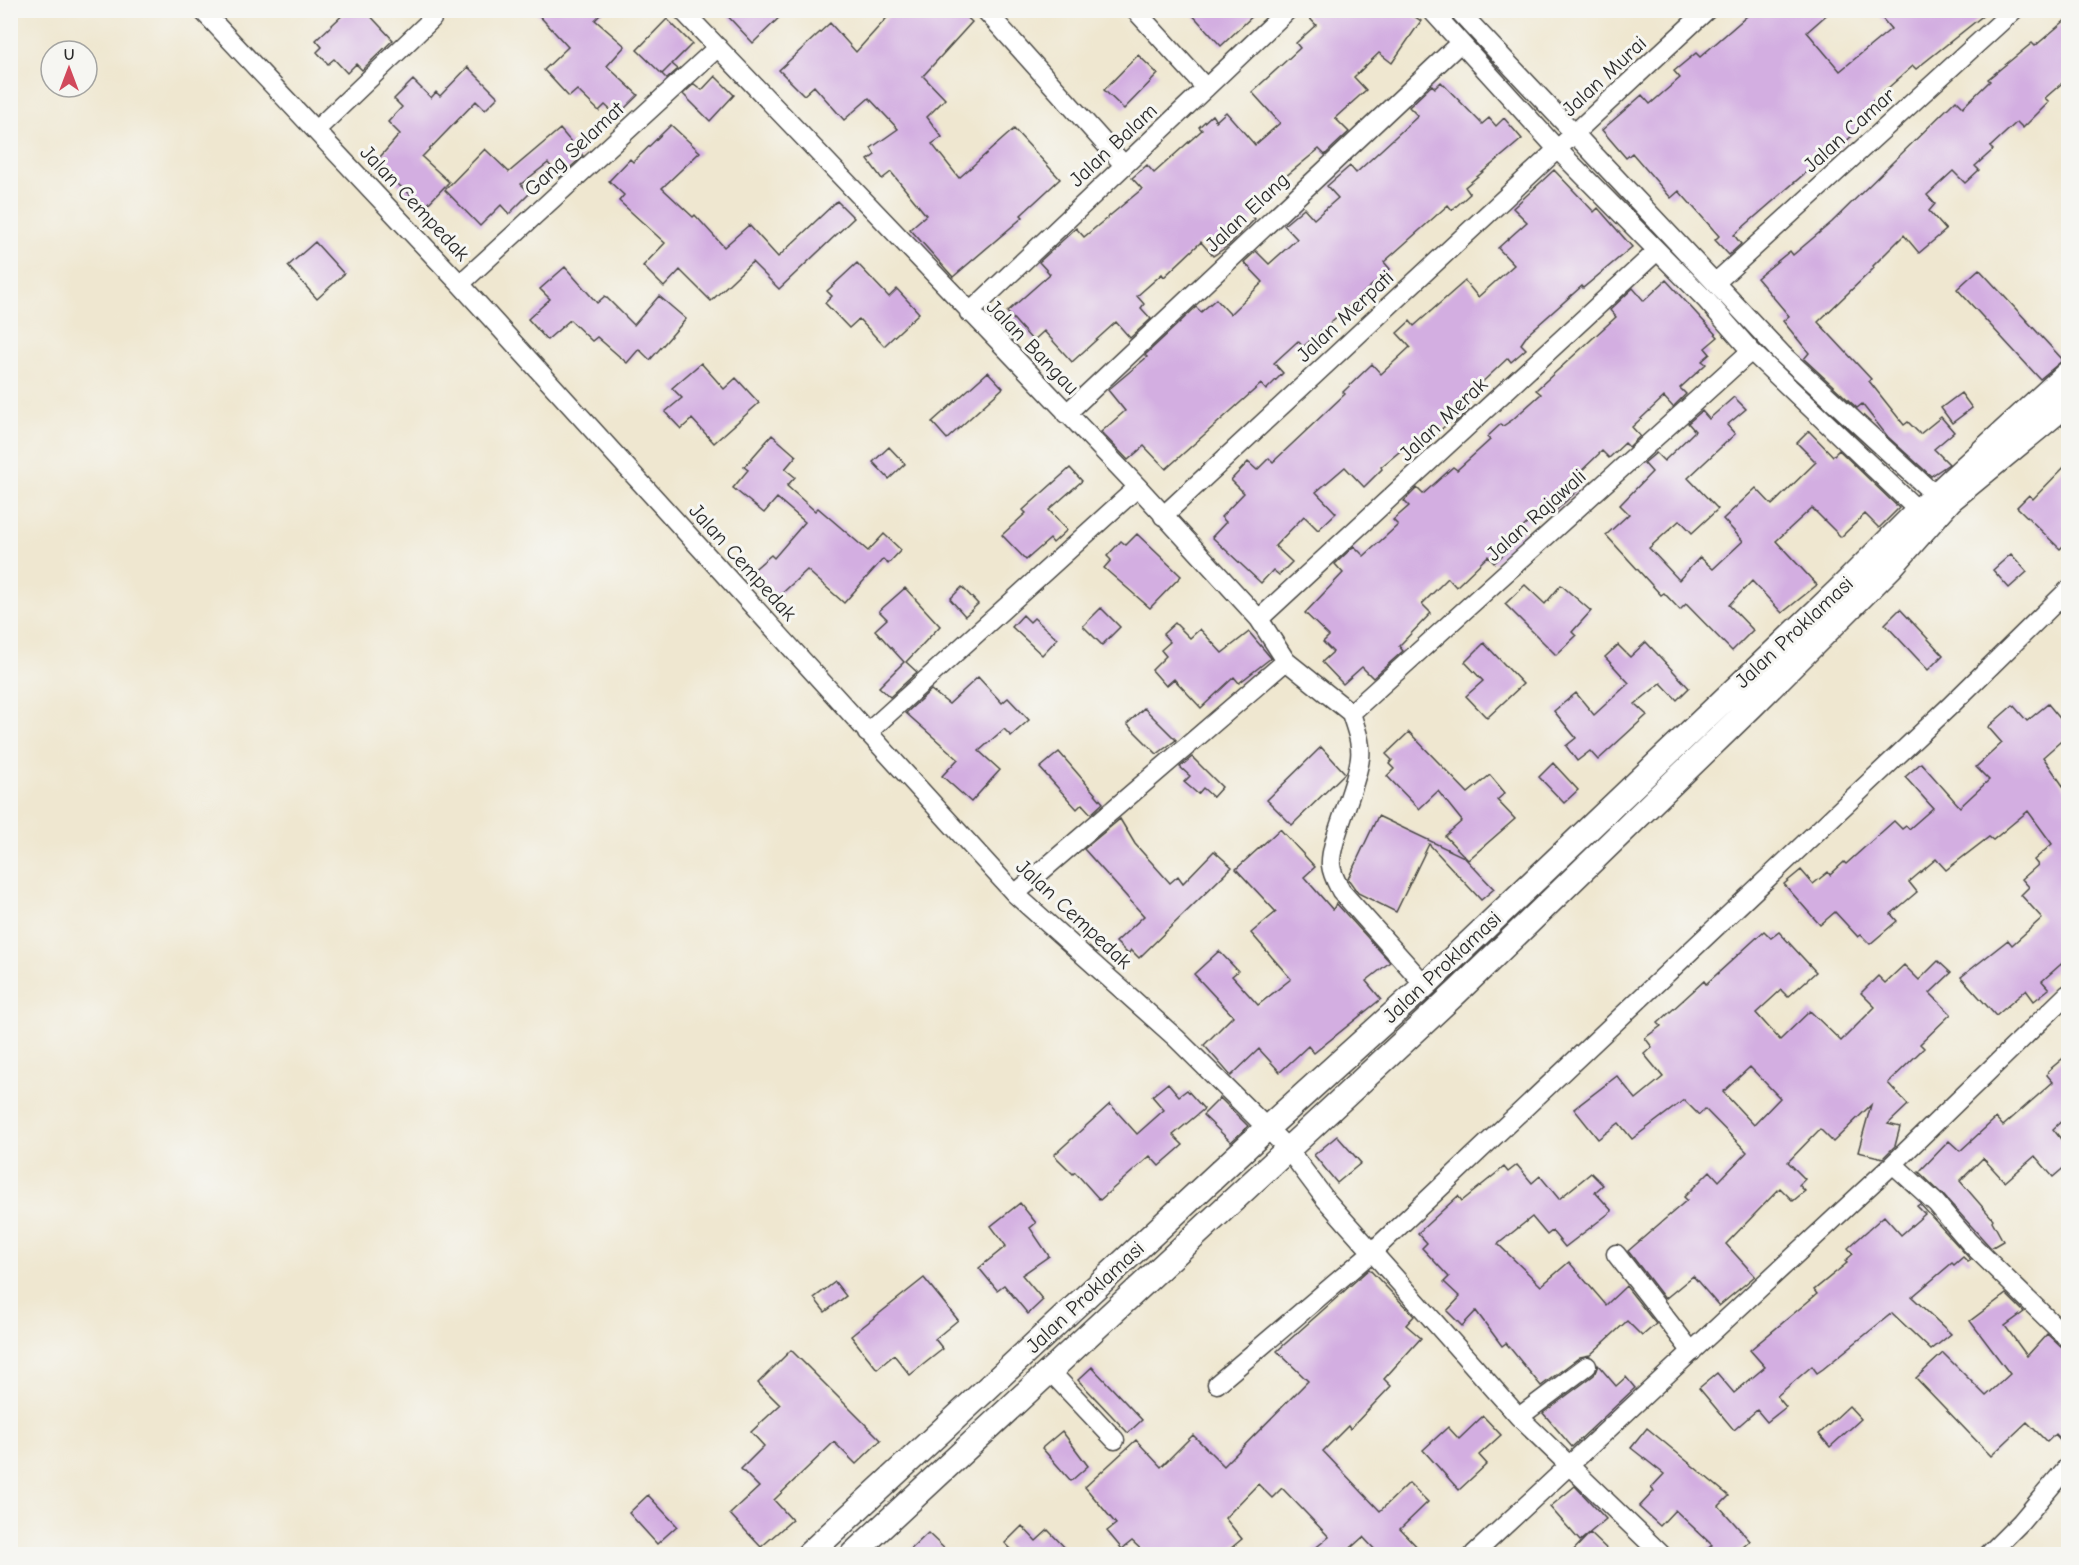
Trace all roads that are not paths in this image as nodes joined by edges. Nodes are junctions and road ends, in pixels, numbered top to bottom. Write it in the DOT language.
graph roads {
  1 [pos="202,10"];
  2 [pos="682,10"];
  3 [pos="985,10"];
  4 [pos="1135,10"];
  5 [pos="1288,10"];
  6 [pos="1431,10"];
  7 [pos="1458,10"];
  8 [pos="1707,10"];
  9 [pos="2014,10"];
  10 [pos="432,18"];
  11 [pos="1460,43"];
  12 [pos="718,47"];
  13 [pos="1206,88"];
  14 [pos="316,130"];
  15 [pos="1575,135"];
  16 [pos="1558,150"];
  17 [pos="1124,165"];
  18 [pos="1657,251"];
  19 [pos="1715,283"];
  20 [pos="460,284"];
  21 [pos="969,313"];
  22 [pos="1751,351"];
  23 [pos="2068,373"];
  24 [pos="2068,403"];
  25 [pos="1066,414"];
  26 [pos="1138,487"];
  27 [pos="1933,507"];
  28 [pos="1163,516"];
  29 [pos="2068,590"];
  30 [pos="1259,619"];
  31 [pos="1286,661"];
  32 [pos="1351,712"];
  33 [pos="867,733"];
  34 [pos="1015,894"];
  35 [pos="1425,985"];
  36 [pos="2068,994"];
  37 [pos="1266,1129"];
  38 [pos="1287,1148"];
  39 [pos="1893,1164"];
  40 [pos="1372,1252"];
  41 [pos="1616,1254"];
  42 [pos="2068,1339"];
  43 [pos="1692,1352"];
  44 [pos="1587,1366"];
  45 [pos="1049,1370"];
  46 [pos="1217,1384"];
  47 [pos="1519,1417"];
  48 [pos="1115,1440"];
  49 [pos="1569,1463"];
  50 [pos="2068,1466"];
  51 [pos="809,1554"];
  52 [pos="853,1554"];
  53 [pos="1474,1554"];
  54 [pos="1661,1554"];
  55 [pos="1989,1554"];
  1 -- 14 [label="street, Jalan Cempedak"];
  2 -- 12 [label="street, Jalan Bangau"];
  3 -- 17 [label="street"];
  4 -- 13 [label="street"];
  5 -- 13 [label="street, Jalan Balam"];
  6 -- 11 [label="street"];
  7 -- 15 [label="street"];
  8 -- 15 [label="street, Jalan Murai"];
  9 -- 19 [label="street, Jalan Camar"];
  10 -- 14 [label="street"];
  11 -- 16 [label="street"];
  11 -- 25 [label="street, Jalan Elang"];
  12 -- 20 [label="street, Gang Selamat"];
  12 -- 21 [label="street, Jalan Bangau"];
  13 -- 17 [label="street, Jalan Balam"];
  14 -- 20 [label="street, Jalan Cempedak"];
  15 -- 16 [label="street, Jalan Murai"];
  15 -- 19 [label="street"];
  16 -- 18 [label="street"];
  16 -- 28 [label="street, Jalan Merpati"];
  17 -- 21 [label="street, Jalan Balam"];
  18 -- 22 [label="street"];
  18 -- 30 [label="street, Jalan Merak"];
  19 -- 27 [label="street"];
  20 -- 33 [label="street, Jalan Cempedak"];
  21 -- 25 [label="street, Jalan Bangau"];
  22 -- 27 [label="street"];
  22 -- 32 [label="street, Jalan Rajawali"];
  23 -- 27 [label="street, Jalan Proklamasi"];
  24 -- 27 [label="street, Jalan Proklamasi"];
  25 -- 26 [label="street, Jalan Bangau"];
  26 -- 28 [label="street, Jalan Bangau"];
  26 -- 33 [label="street"];
  27 -- 35 [label="street, Jalan Proklamasi"];
  27 -- 38 [label="street, Jalan Proklamasi"];
  28 -- 30 [label="street, Jalan Bangau"];
  29 -- 40 [label="street"];
  30 -- 31 [label="street, Jalan Bangau"];
  31 -- 32 [label="street, Jalan Bangau"];
  31 -- 34 [label="street"];
  32 -- 35 [label="street"];
  33 -- 34 [label="street, Jalan Cempedak"];
  34 -- 37 [label="street, Jalan Cempedak"];
  35 -- 37 [label="street, Jalan Proklamasi"];
  36 -- 39 [label="street"];
  37 -- 38 [label="street, Jalan Cempedak"];
  37 -- 51 [label="street, Jalan Proklamasi"];
  38 -- 40 [label="street, Jalan Cempedak"];
  38 -- 45 [label="street, Jalan Proklamasi"];
  39 -- 42 [label="street"];
  39 -- 43 [label="street"];
  40 -- 46 [label="street"];
  40 -- 47 [label="street, Jalan Cempedak"];
  41 -- 43 [label="street"];
  43 -- 49 [label="street"];
  44 -- 47 [label="street"];
  45 -- 48 [label="street"];
  45 -- 52 [label="street, Jalan Proklamasi"];
  47 -- 49 [label="street, Jalan Cempedak"];
  49 -- 53 [label="street"];
  49 -- 54 [label="street, Jalan Cempedak"];
  50 -- 55 [label="street"];
}
